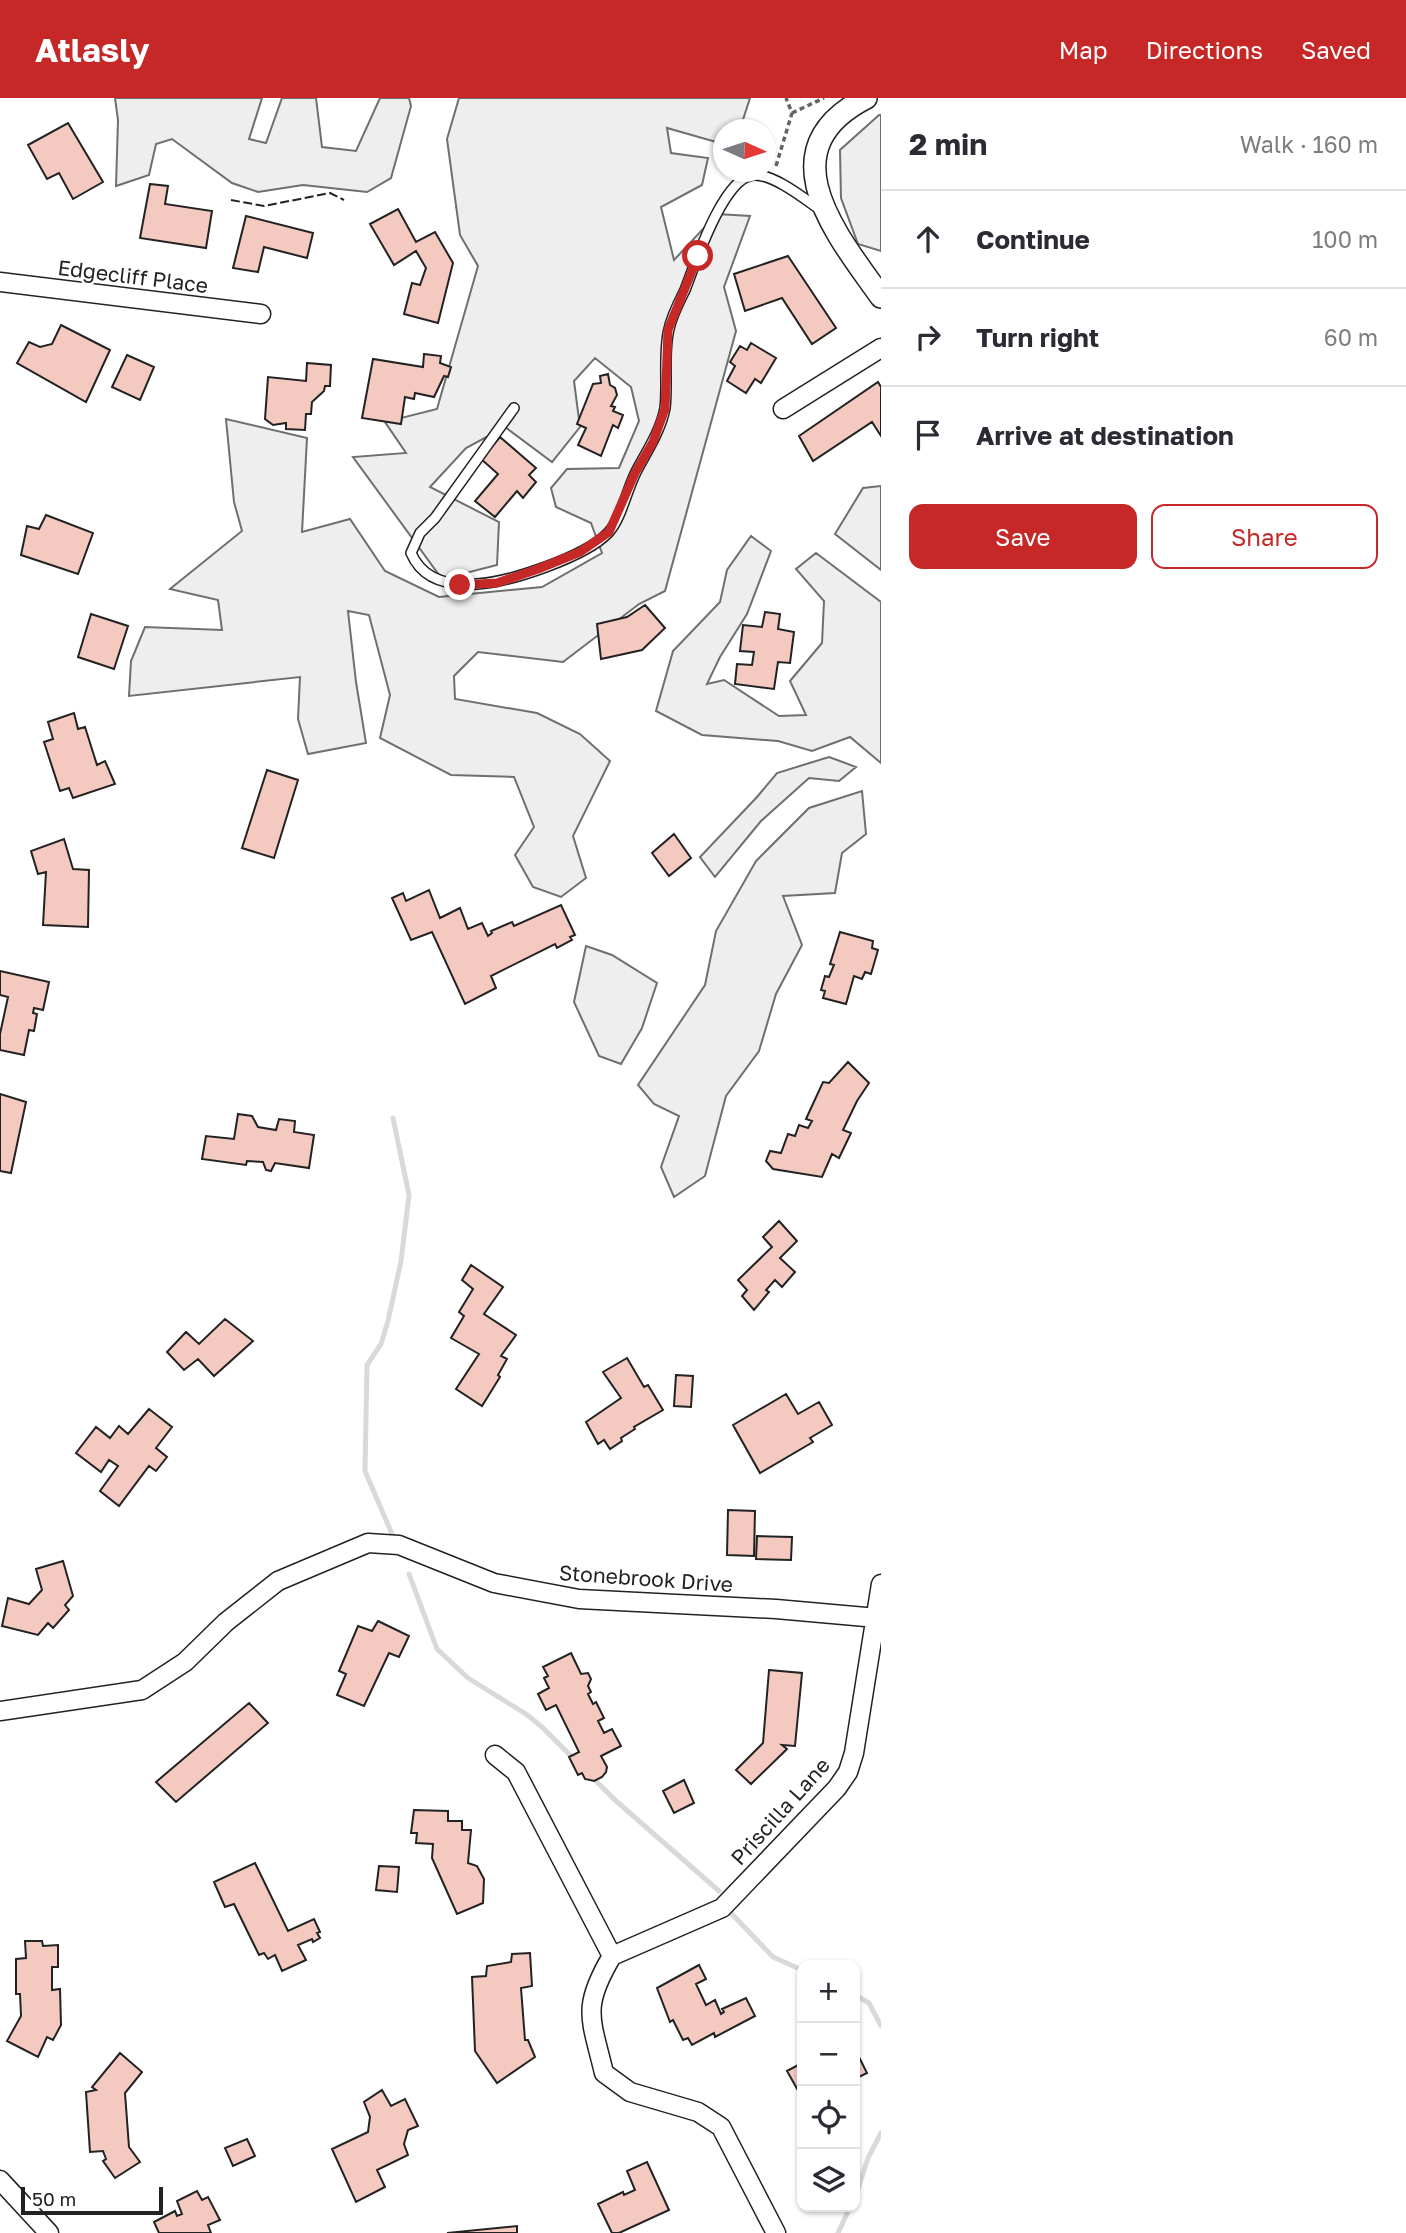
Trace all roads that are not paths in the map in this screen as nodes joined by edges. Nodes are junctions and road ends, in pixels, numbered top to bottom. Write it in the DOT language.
graph roads {
  1 [pos="866,98"];
  2 [pos="826,213"];
  3 [pos="0,282"];
  4 [pos="881,298"];
  5 [pos="261,314"];
  6 [pos="881,348"];
  7 [pos="514,408"];
  8 [pos="783,409"];
  9 [pos="881,1584"];
  10 [pos="879,1618"];
  11 [pos="0,1711"];
  12 [pos="495,1755"];
  13 [pos="612,1956"];
  14 [pos="0,2180"];
  15 [pos="48,2233"];
  16 [pos="776,2233"];
  1 -- 2 [label="street"];
  2 -- 4 [label="street"];
  2 -- 7 [label="lane"];
  3 -- 5 [label="street, Edgecliff Place"];
  6 -- 8 [label="street"];
  9 -- 10 [label="street, Priscilla Lane"];
  10 -- 11 [label="street, Stonebrook Drive"];
  10 -- 13 [label="street, Priscilla Lane"];
  12 -- 13 [label="street"];
  13 -- 16 [label="street"];
  14 -- 15 [label="street"];
}
